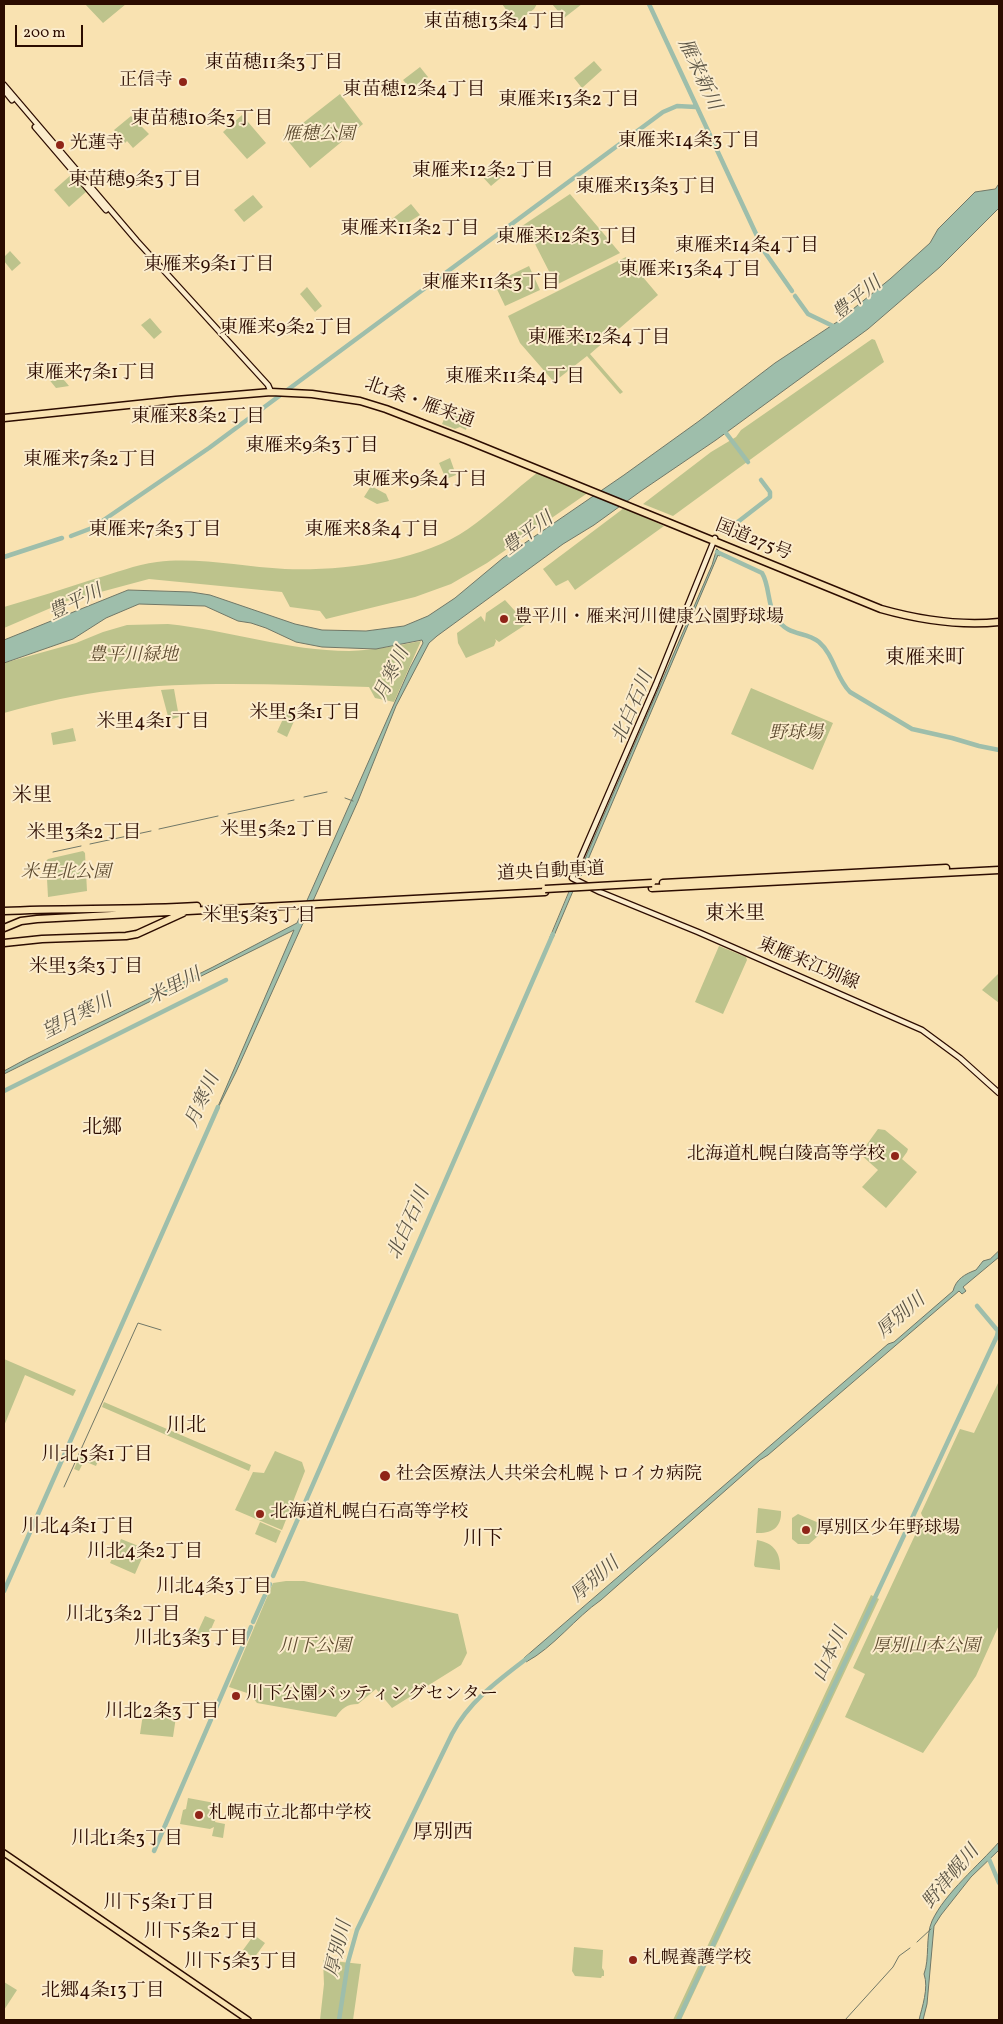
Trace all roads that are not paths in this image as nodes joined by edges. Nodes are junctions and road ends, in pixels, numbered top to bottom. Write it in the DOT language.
graph roads {
  1 [pos="4,86"];
  2 [pos="4,90"];
  3 [pos="268,391"];
  4 [pos="4,418"];
  5 [pos="504,454"];
  6 [pos="714,540"];
  7 [pos="999,621"];
  8 [pos="999,866"];
  9 [pos="999,870"];
  10 [pos="867,874"];
  11 [pos="4,910"];
  12 [pos="190,910"];
  13 [pos="104,912"];
  14 [pos="6,925"];
  15 [pos="4,942"];
  16 [pos="999,1093"];
  17 [pos="4,1853"];
  18 [pos="248,2020"];
  1 -- 3 [label="main road"];
  2 -- 3 [label="main road"];
  3 -- 4 [label="highway, 北1条・雁来通"];
  3 -- 5 [label="highway, 北1条・雁来通"];
  5 -- 6 [label="highway, 国道275号"];
  6 -- 7 [label="highway, 国道275号"];
  6 -- 16 [label="main road, 東雁来江別線"];
  8 -- 10 [label="highway, 道央自動車道"];
  9 -- 10 [label="highway, 道央自動車道"];
  10 -- 12 [label="highway, 道央自動車道, bridge"];
  11 -- 13 [label="highway"];
  12 -- 13 [label="highway, 道央自動車道"];
  12 -- 15 [label="highway"];
  13 -- 14 [label="highway"];
  17 -- 18 [label="main road"];
}
